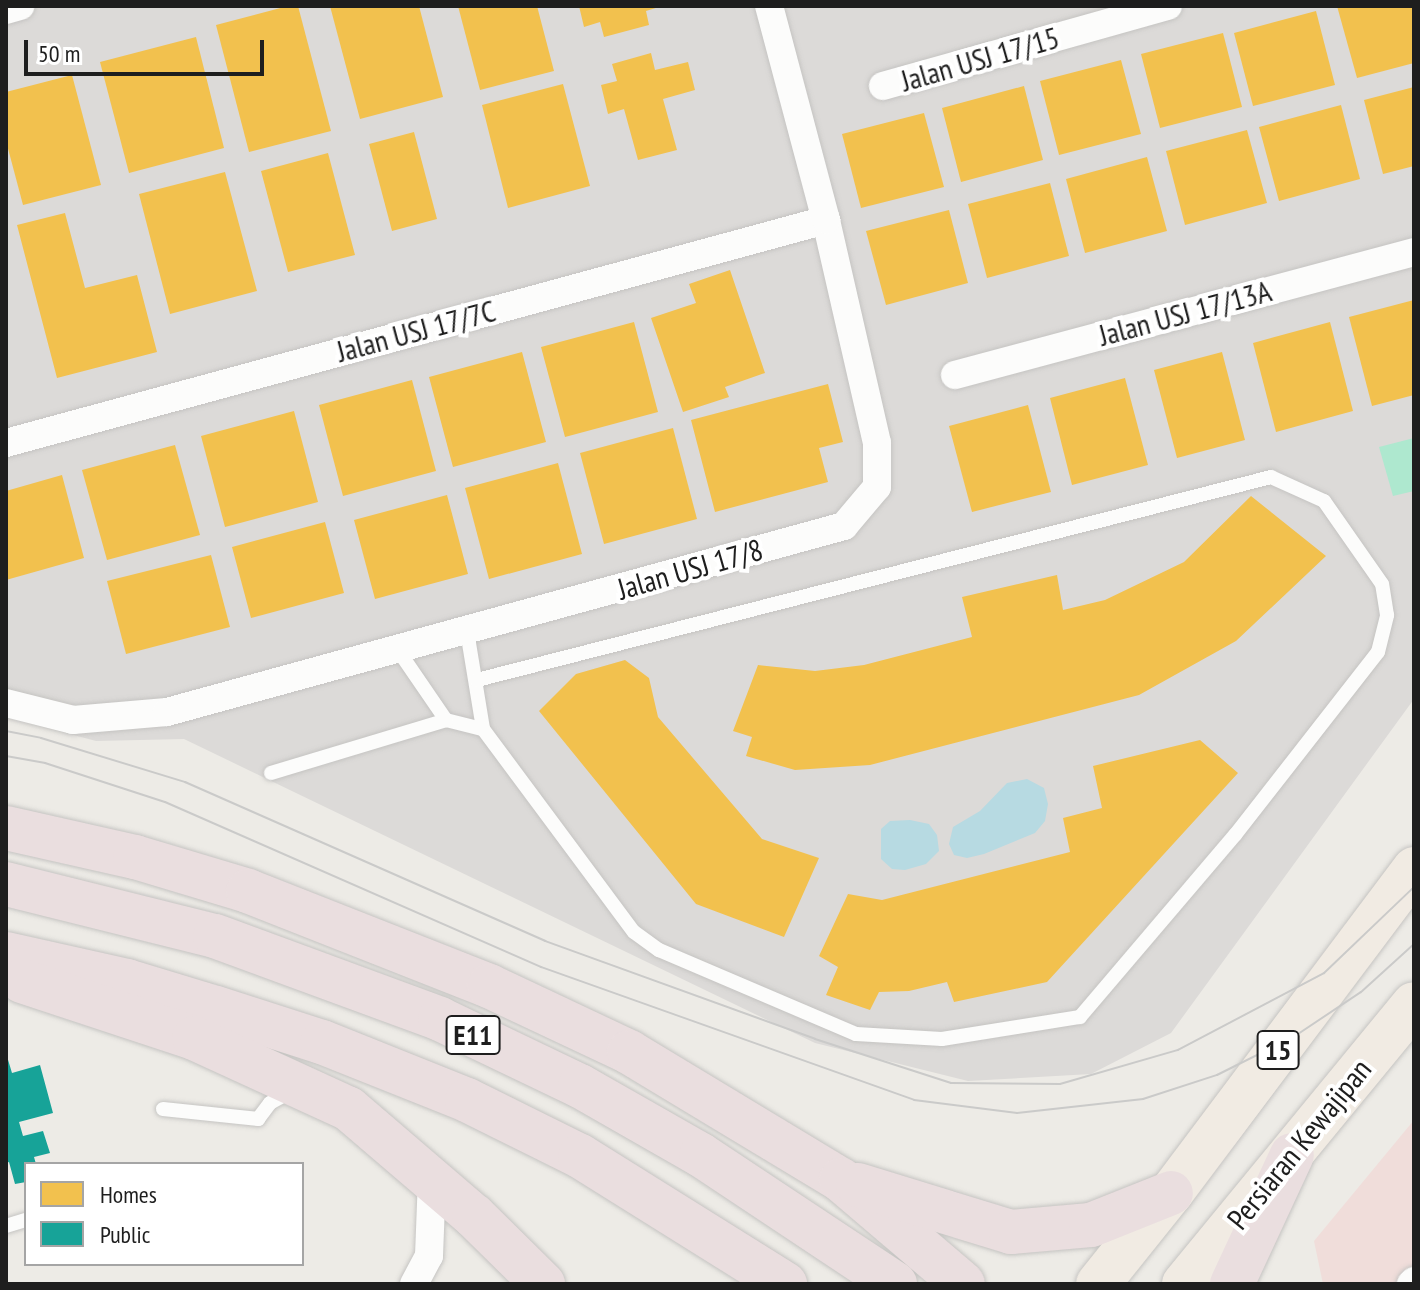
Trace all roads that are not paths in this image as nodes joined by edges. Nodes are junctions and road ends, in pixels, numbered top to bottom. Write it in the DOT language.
graph roads {
  1 [pos="20,6"];
  2 [pos="769,6"];
  3 [pos="1168,6"];
  4 [pos="6,10"];
  5 [pos="883,86"];
  6 [pos="826,220"];
  7 [pos="1414,252"];
  8 [pos="955,375"];
  9 [pos="6,443"];
  10 [pos="467,631"];
  11 [pos="398,650"];
  12 [pos="477,680"];
  13 [pos="6,703"];
  14 [pos="446,720"];
  15 [pos="483,729"];
  16 [pos="271,773"];
  17 [pos="6,828"];
  18 [pos="1414,869"];
  19 [pos="6,884"];
  20 [pos="6,954"];
  21 [pos="6,975"];
  22 [pos="1414,1004"];
  23 [pos="264,1084"];
  24 [pos="163,1109"];
  25 [pos="1292,1155"];
  26 [pos="432,1179"];
  27 [pos="841,1180"];
  28 [pos="1171,1193"];
  29 [pos="474,1216"];
  30 [pos="414,1284"];
  31 [pos="543,1284"];
  32 [pos="578,1284"];
  33 [pos="785,1284"];
  34 [pos="895,1284"];
  35 [pos="963,1284"];
  36 [pos="1098,1284"];
  37 [pos="1184,1284"];
  38 [pos="1232,1284"];
  1 -- 4 [label="street"];
  2 -- 6 [label="street, Jalan USJ 17/8"];
  3 -- 5 [label="street, Jalan USJ 17/15"];
  6 -- 9 [label="street, Jalan USJ 17/7C"];
  6 -- 10 [label="street, Jalan USJ 17/8"];
  7 -- 8 [label="street, Jalan USJ 17/13A"];
  10 -- 11 [label="street, Jalan USJ 17/8"];
  10 -- 12 [label="lane"];
  11 -- 13 [label="street, Jalan USJ 17/8"];
  11 -- 14 [label="lane"];
  12 -- 15 [label="lane"];
  12 -- 15 [label="lane"];
  14 -- 15 [label="lane"];
  14 -- 16 [label="lane"];
  17 -- 27 [label="highway"];
  18 -- 28 [label="main road, 15"];
  19 -- 34 [label="highway, E11"];
  20 -- 33 [label="highway, E11"];
  21 -- 23 [label="highway"];
  22 -- 25 [label="main road, Persiaran Kewajipan / 15"];
  23 -- 24 [label="lane"];
  23 -- 26 [label="highway"];
  25 -- 37 [label="main road, Persiaran Kewajipan"];
  25 -- 38 [label="highway"];
  26 -- 29 [label="highway"];
  26 -- 30 [label="street"];
  27 -- 28 [label="highway"];
  27 -- 35 [label="highway"];
  28 -- 36 [label="main road"];
  29 -- 31 [label="highway"];
  29 -- 32 [label="highway"];
}
